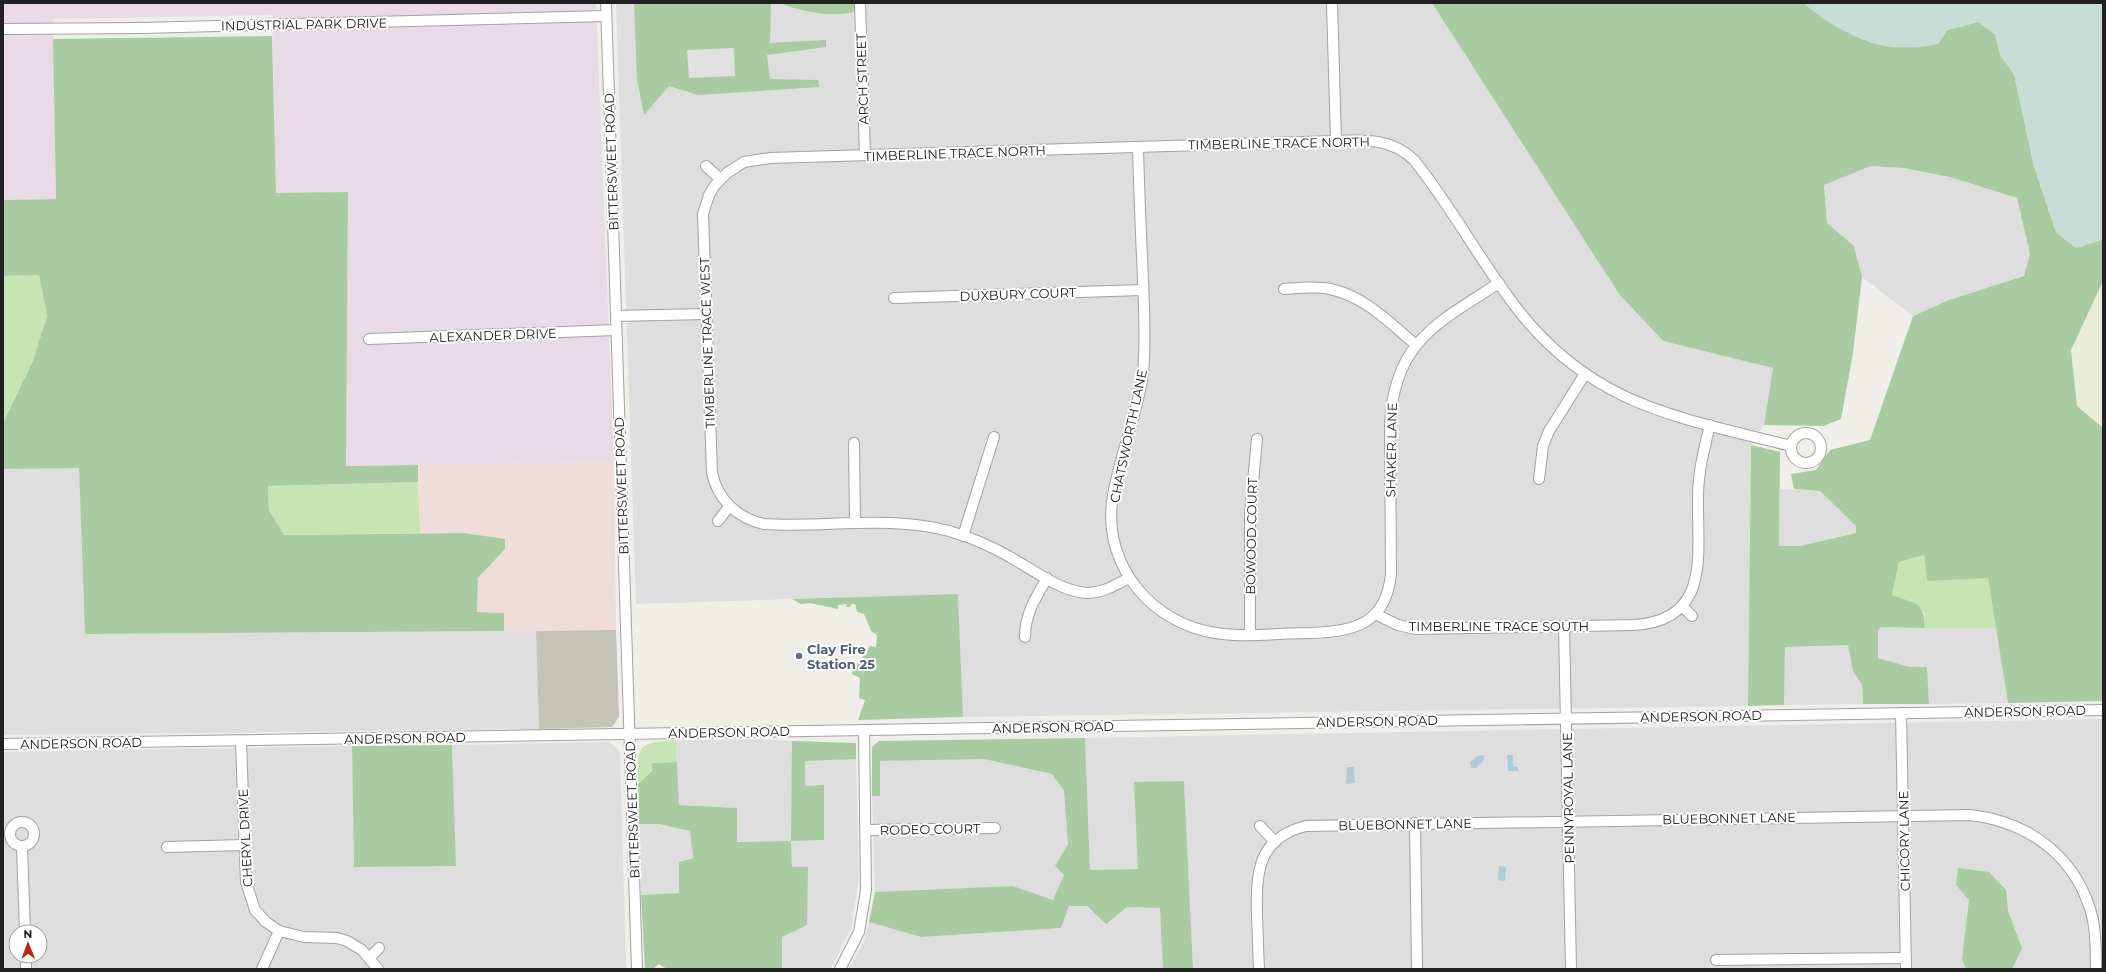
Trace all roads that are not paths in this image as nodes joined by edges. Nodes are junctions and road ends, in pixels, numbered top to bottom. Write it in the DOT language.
graph roads {
  1 [pos="606,3"];
  2 [pos="860,3"];
  3 [pos="1332,3"];
  4 [pos="606,16"];
  5 [pos="3,29"];
  6 [pos="1336,141"];
  7 [pos="1138,147"];
  8 [pos="865,155"];
  9 [pos="706,166"];
  10 [pos="720,179"];
  11 [pos="1499,283"];
  12 [pos="1284,289"];
  13 [pos="1143,290"];
  14 [pos="894,298"];
  15 [pos="705,314"];
  16 [pos="616,316"];
  17 [pos="616,330"];
  18 [pos="369,339"];
  19 [pos="1415,344"];
  20 [pos="1585,374"];
  21 [pos="1710,425"];
  22 [pos="994,438"];
  23 [pos="1257,439"];
  24 [pos="854,444"];
  25 [pos="1791,446"];
  26 [pos="1539,479"];
  27 [pos="729,507"];
  28 [pos="718,520"];
  29 [pos="855,523"];
  30 [pos="963,536"];
  31 [pos="1047,578"];
  32 [pos="1129,578"];
  33 [pos="1685,603"];
  34 [pos="1375,614"];
  35 [pos="1692,616"];
  36 [pos="1564,626"];
  37 [pos="1250,634"];
  38 [pos="1025,637"];
  39 [pos="2103,710"];
  40 [pos="1901,713"];
  41 [pos="1566,718"];
  42 [pos="864,730"];
  43 [pos="629,734"];
  44 [pos="241,740"];
  45 [pos="3,744"];
  46 [pos="1903,815"];
  47 [pos="1568,821"];
  48 [pos="1415,823"];
  49 [pos="1260,826"];
  50 [pos="995,828"];
  51 [pos="866,830"];
  52 [pos="1276,841"];
  53 [pos="244,844"];
  54 [pos="22,846"];
  55 [pos="167,847"];
  56 [pos="25,924"];
  57 [pos="279,931"];
  58 [pos="379,948"];
  59 [pos="370,957"];
  60 [pos="1906,958"];
  61 [pos="1716,960"];
  62 [pos="2096,965"];
  63 [pos="262,969"];
  64 [pos="378,969"];
  65 [pos="637,969"];
  66 [pos="840,969"];
  67 [pos="1259,969"];
  68 [pos="1417,969"];
  69 [pos="1571,969"];
  70 [pos="1906,969"];
  1 -- 4 [label="street, BITTERSWEET ROAD"];
  2 -- 8 [label="street, ARCH STREET"];
  3 -- 6 [label="street"];
  4 -- 5 [label="street, INDUSTRIAL PARK DRIVE"];
  4 -- 16 [label="street, BITTERSWEET ROAD"];
  6 -- 7 [label="street, TIMBERLINE TRACE NORTH"];
  6 -- 11 [label="street, TIMBERLINE TRACE NORTH"];
  7 -- 8 [label="street, TIMBERLINE TRACE NORTH"];
  7 -- 13 [label="street, CHATSWORTH LANE"];
  8 -- 10 [label="street, TIMBERLINE TRACE NORTH"];
  9 -- 10 [label="street"];
  10 -- 15 [label="street, TIMBERLINE TRACE WEST"];
  11 -- 19 [label="street, SHAKER LANE"];
  11 -- 20 [label="street, TIMBERLINE TRACE NORTH"];
  12 -- 19 [label="street"];
  13 -- 14 [label="street, DUXBURY COURT"];
  13 -- 32 [label="street, CHATSWORTH LANE"];
  15 -- 16 [label="street"];
  15 -- 27 [label="street, TIMBERLINE TRACE WEST"];
  16 -- 17 [label="street, BITTERSWEET ROAD"];
  17 -- 18 [label="street, ALEXANDER DRIVE"];
  17 -- 43 [label="street, BITTERSWEET ROAD"];
  19 -- 34 [label="street, SHAKER LANE"];
  20 -- 21 [label="street, TIMBERLINE TRACE NORTH"];
  20 -- 26 [label="street"];
  21 -- 25 [label="street, TIMBERLINE TRACE NORTH"];
  21 -- 33 [label="street"];
  22 -- 30 [label="street"];
  23 -- 37 [label="street, BOWOOD COURT"];
  24 -- 29 [label="street"];
  27 -- 28 [label="street"];
  27 -- 29 [label="street"];
  29 -- 30 [label="street"];
  30 -- 31 [label="street"];
  31 -- 32 [label="street"];
  31 -- 38 [label="street"];
  32 -- 37 [label="street"];
  33 -- 35 [label="street"];
  33 -- 36 [label="street, TIMBERLINE TRACE SOUTH"];
  34 -- 36 [label="street, TIMBERLINE TRACE SOUTH"];
  34 -- 37 [label="street"];
  36 -- 41 [label="street, PENNYROYAL LANE"];
  39 -- 40 [label="street, ANDERSON ROAD"];
  40 -- 41 [label="street, ANDERSON ROAD"];
  40 -- 46 [label="street, CHICORY LANE"];
  41 -- 42 [label="street, ANDERSON ROAD"];
  41 -- 47 [label="street, PENNYROYAL LANE"];
  42 -- 43 [label="street, ANDERSON ROAD"];
  42 -- 51 [label="street"];
  43 -- 44 [label="street, ANDERSON ROAD"];
  43 -- 65 [label="street, BITTERSWEET ROAD"];
  44 -- 45 [label="street, ANDERSON ROAD"];
  44 -- 53 [label="street, CHERYL DRIVE"];
  46 -- 47 [label="street, BLUEBONNET LANE"];
  46 -- 60 [label="street, CHICORY LANE"];
  46 -- 62 [label="street, BLUEBONNET LANE"];
  47 -- 48 [label="street, BLUEBONNET LANE"];
  47 -- 69 [label="street, PENNYROYAL LANE"];
  48 -- 52 [label="street, BLUEBONNET LANE"];
  48 -- 68 [label="street"];
  49 -- 52 [label="street"];
  50 -- 51 [label="street, RODEO COURT"];
  51 -- 66 [label="street"];
  52 -- 67 [label="street"];
  53 -- 55 [label="street"];
  53 -- 57 [label="street, CHERYL DRIVE"];
  54 -- 54 [label="street"];
  54 -- 56 [label="street"];
  57 -- 59 [label="street, CHERYL DRIVE"];
  57 -- 63 [label="street"];
  58 -- 59 [label="street"];
  59 -- 64 [label="street, CHERYL DRIVE"];
  60 -- 61 [label="street"];
  60 -- 70 [label="street, CHICORY LANE"];
}
